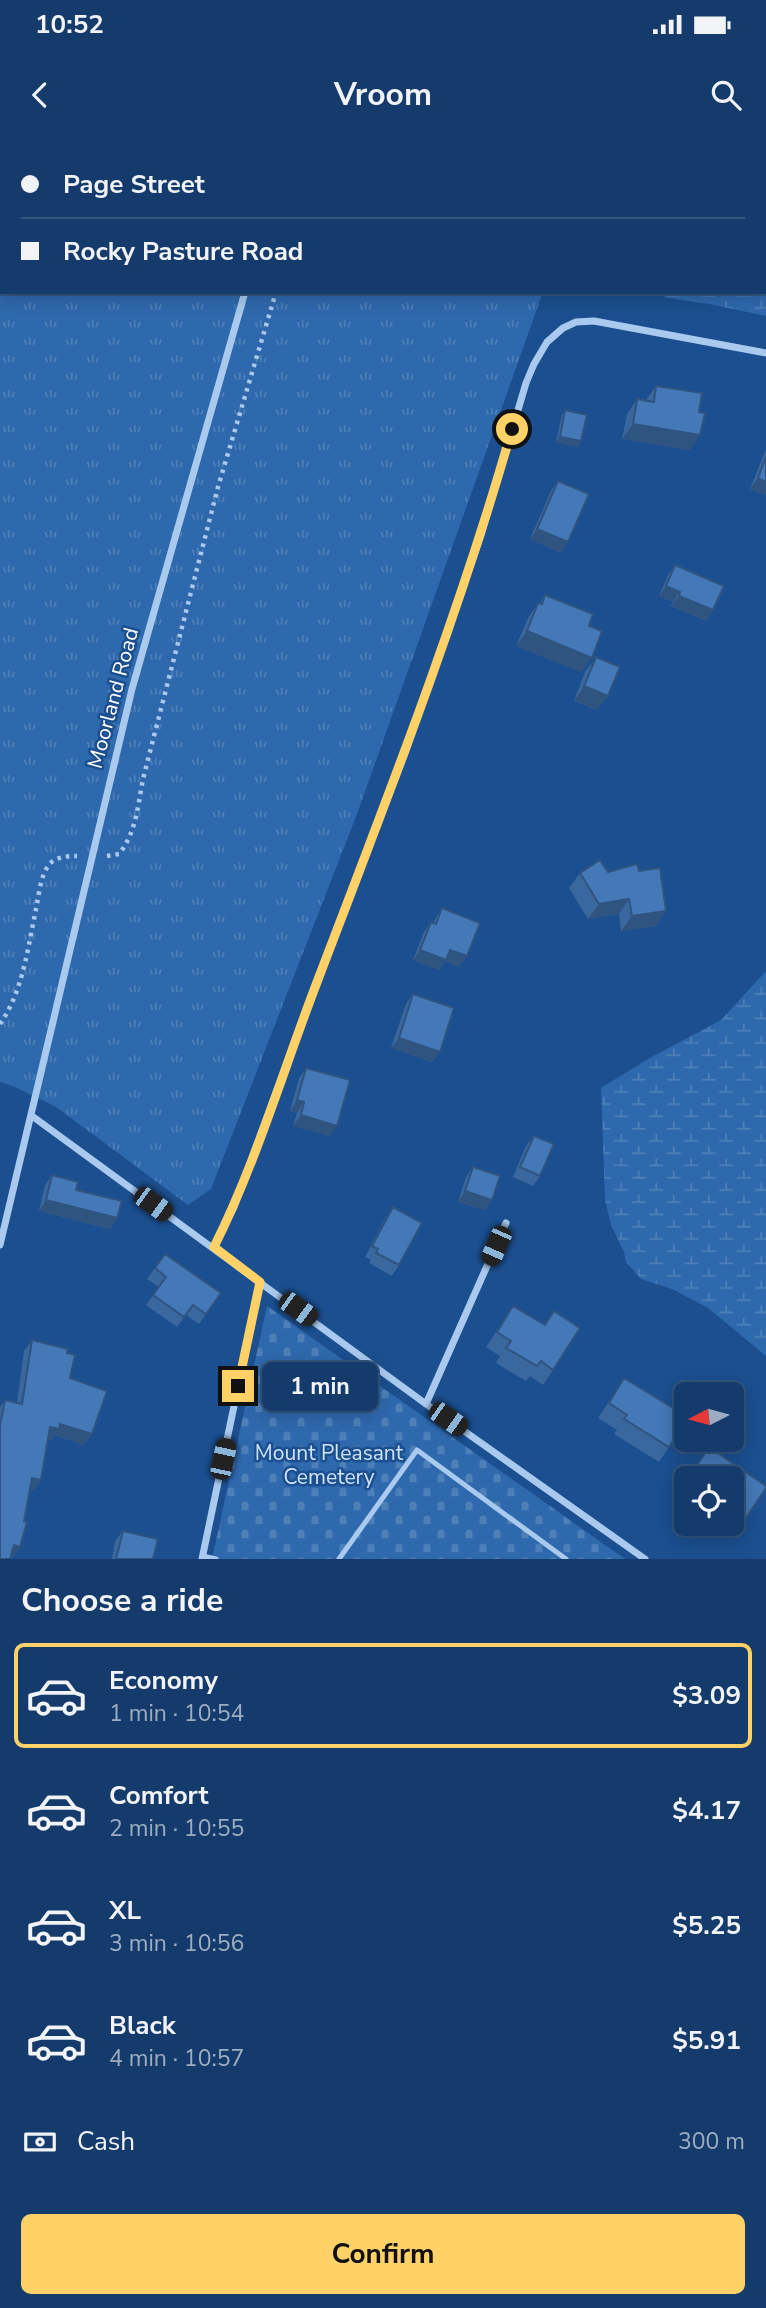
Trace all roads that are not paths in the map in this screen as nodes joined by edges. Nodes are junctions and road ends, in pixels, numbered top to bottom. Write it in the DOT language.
graph roads {
  1 [pos="244,294"];
  2 [pos="766,353"];
  3 [pos="32,1116"];
  4 [pos="506,1223"];
  5 [pos="0,1245"];
  6 [pos="214,1247"];
  7 [pos="260,1282"];
  8 [pos="426,1404"];
  9 [pos="202,1557"];
  10 [pos="216,1559"];
  11 [pos="339,1559"];
  12 [pos="566,1559"];
  13 [pos="645,1559"];
  1 -- 3 [label="street, Moorland Road"];
  2 -- 6 [label="street"];
  3 -- 5 [label="street, Moorland Road"];
  3 -- 6 [label="street"];
  4 -- 8 [label="street"];
  6 -- 7 [label="street"];
  7 -- 8 [label="street"];
  7 -- 9 [label="street"];
  8 -- 13 [label="street"];
  9 -- 10 [label="lane"];
  11 -- 12 [label="lane"];
}
